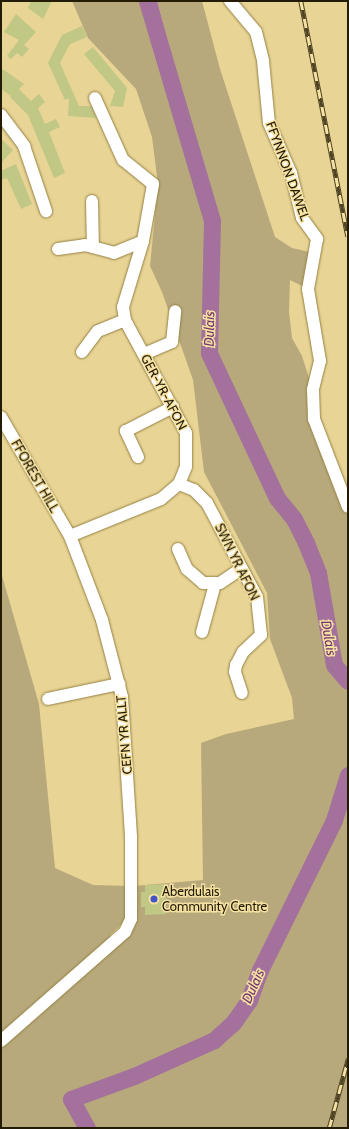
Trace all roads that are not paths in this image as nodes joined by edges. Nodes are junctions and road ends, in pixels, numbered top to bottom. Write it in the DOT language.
graph roads {
  1 [pos="230,1"];
  2 [pos="95,98"];
  3 [pos="1,116"];
  4 [pos="92,201"];
  5 [pos="46,211"];
  6 [pos="143,241"];
  7 [pos="93,247"];
  8 [pos="58,249"];
  9 [pos="175,311"];
  10 [pos="124,320"];
  11 [pos="82,352"];
  12 [pos="144,354"];
  13 [pos="173,407"];
  14 [pos="1,417"];
  15 [pos="138,458"];
  16 [pos="179,484"];
  17 [pos="348,507"];
  18 [pos="70,536"];
  19 [pos="178,549"];
  20 [pos="241,569"];
  21 [pos="215,584"];
  22 [pos="202,632"];
  23 [pos="119,684"];
  24 [pos="242,693"];
  25 [pos="48,699"];
  26 [pos="1,1041"];
  1 -- 17 [label="street, FFYNNON DAWEL"];
  2 -- 6 [label="street"];
  3 -- 5 [label="street"];
  4 -- 7 [label="street"];
  6 -- 7 [label="street"];
  6 -- 10 [label="street"];
  7 -- 8 [label="street"];
  9 -- 12 [label="street"];
  10 -- 11 [label="street"];
  10 -- 12 [label="street, GER-YR-AFON"];
  12 -- 13 [label="street, GER-YR-AFON"];
  13 -- 15 [label="street"];
  13 -- 16 [label="street, GER-YR-AFON"];
  14 -- 18 [label="street, FFOREST HILL"];
  16 -- 18 [label="street"];
  16 -- 20 [label="street, SWN YR AFON"];
  18 -- 23 [label="street, CEFN YR ALLT"];
  19 -- 21 [label="street"];
  20 -- 21 [label="street"];
  20 -- 24 [label="street, SWN YR AFON"];
  21 -- 22 [label="street"];
  23 -- 25 [label="street"];
  23 -- 26 [label="street, CEFN YR ALLT"];
}
